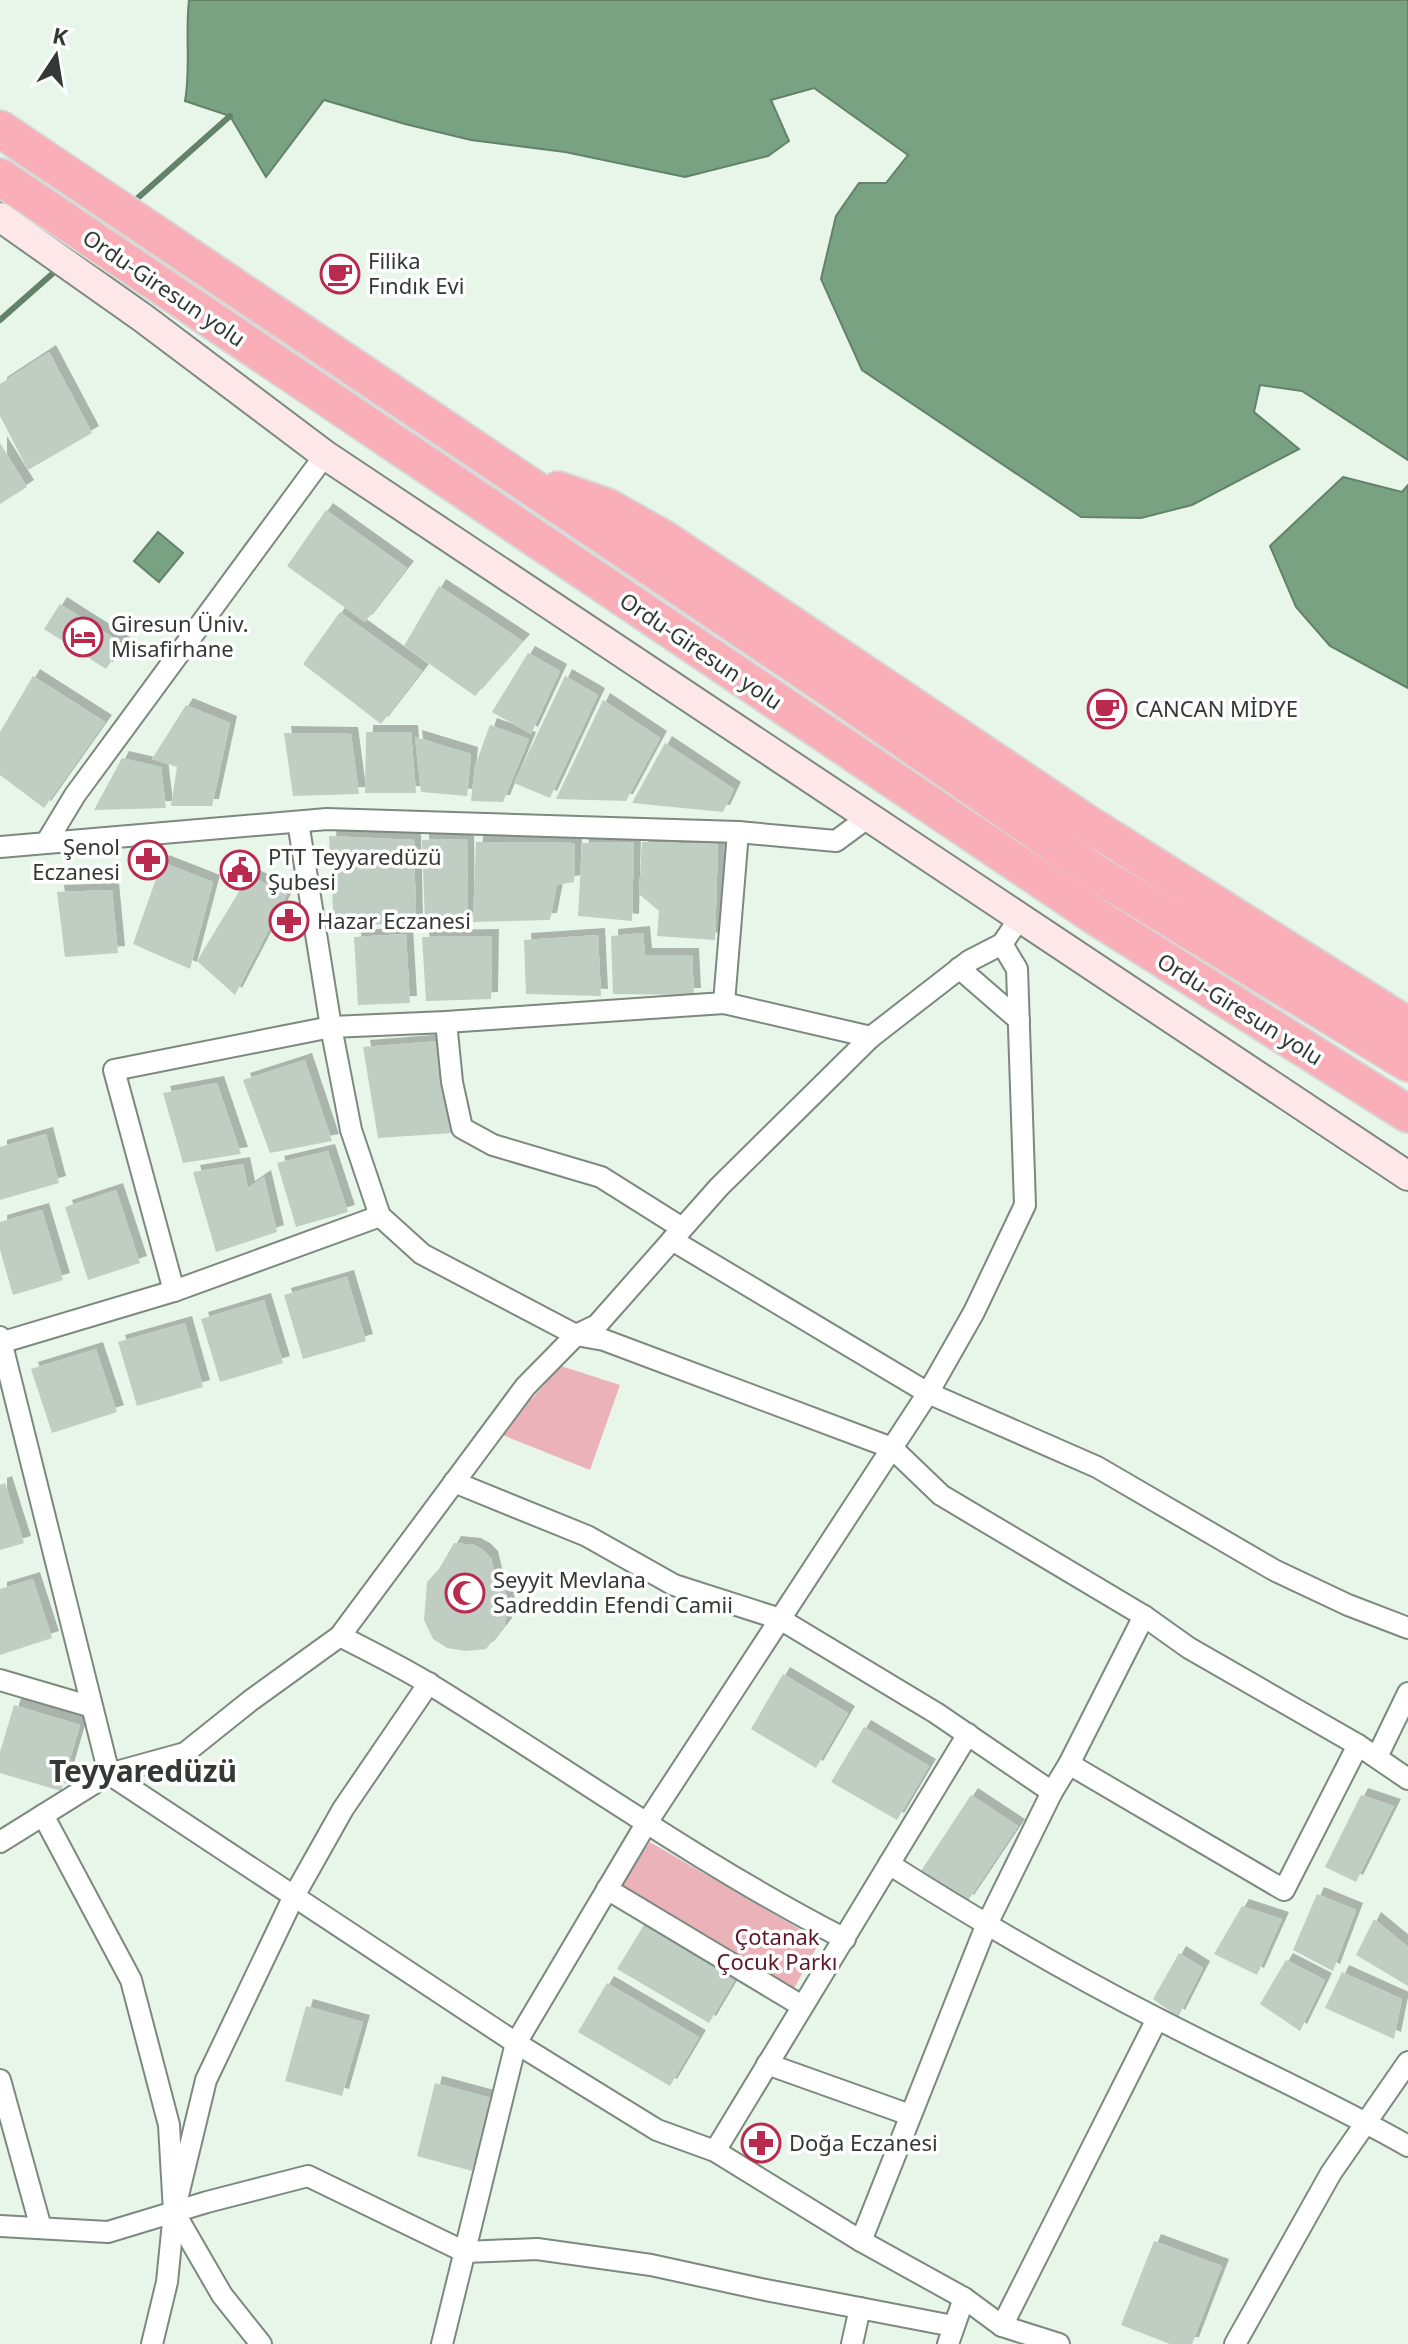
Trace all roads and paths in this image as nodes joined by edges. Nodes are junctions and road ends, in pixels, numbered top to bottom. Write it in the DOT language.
graph roads {
  1 [pos="0,129"];
  2 [pos="0,177"];
  3 [pos="15,214"];
  4 [pos="325,455"];
  5 [pos="870,816"];
  6 [pos="298,822"];
  7 [pos="738,832"];
  8 [pos="6,843"];
  9 [pos="46,843"];
  10 [pos="1021,916"];
  11 [pos="1002,944"];
  12 [pos="959,968"];
  13 [pos="724,1003"];
  14 [pos="1019,1020"];
  15 [pos="446,1022"];
  16 [pos="331,1027"];
  17 [pos="871,1037"];
  18 [pos="1404,1051"];
  19 [pos="1402,1112"];
  20 [pos="1408,1176"];
  21 [pos="380,1216"];
  22 [pos="677,1234"];
  23 [pos="174,1291"];
  24 [pos="576,1335"];
  25 [pos="0,1341"];
  26 [pos="928,1393"];
  27 [pos="892,1448"];
  28 [pos="454,1482"];
  29 [pos="1144,1616"];
  30 [pos="780,1619"];
  31 [pos="1408,1628"];
  32 [pos="340,1636"];
  33 [pos="0,1680"];
  34 [pos="429,1683"];
  35 [pos="1408,1693"];
  36 [pos="92,1707"];
  37 [pos="968,1734"];
  38 [pos="1358,1745"];
  39 [pos="1377,1757"];
  40 [pos="1069,1764"];
  41 [pos="109,1774"];
  42 [pos="1408,1779"];
  43 [pos="1052,1792"];
  44 [pos="43,1815"];
  45 [pos="646,1824"];
  46 [pos="0,1842"];
  47 [pos="889,1864"];
  48 [pos="607,1889"];
  49 [pos="294,1896"];
  50 [pos="986,1926"];
  51 [pos="845,1939"];
  52 [pos="802,2006"];
  53 [pos="1157,2019"];
  54 [pos="516,2043"];
  55 [pos="1408,2062"];
  56 [pos="767,2064"];
  57 [pos="0,2080"];
  58 [pos="910,2115"];
  59 [pos="1366,2122"];
  60 [pos="1408,2146"];
  61 [pos="715,2151"];
  62 [pos="174,2212"];
  63 [pos="0,2226"];
  64 [pos="41,2228"];
  65 [pos="861,2241"];
  66 [pos="465,2252"];
  67 [pos="964,2298"];
  68 [pos="860,2308"];
  69 [pos="1002,2326"];
  70 [pos="950,2335"];
  71 [pos="152,2344"];
  72 [pos="261,2344"];
  73 [pos="442,2344"];
  74 [pos="852,2344"];
  75 [pos="1059,2344"];
  76 [pos="1235,2344"];
  1 -- 18 [label="highway, Ordu-Giresun yolu"];
  2 -- 3 [label="highway, Ordu-Giresun yolu"];
  3 -- 4 [label="street"];
  3 -- 19 [label="highway, Ordu-Giresun yolu"];
  4 -- 5 [label="street"];
  4 -- 9 [label="street"];
  5 -- 7 [label="street"];
  5 -- 10 [label="street"];
  6 -- 7 [label="street"];
  6 -- 9 [label="street"];
  6 -- 16 [label="street"];
  7 -- 13 [label="street"];
  8 -- 9 [label="street"];
  10 -- 11 [label="street"];
  10 -- 20 [label="street"];
  11 -- 12 [label="street"];
  11 -- 14 [label="street"];
  12 -- 14 [label="street"];
  12 -- 17 [label="street"];
  13 -- 15 [label="street"];
  13 -- 17 [label="street"];
  14 -- 26 [label="street"];
  15 -- 16 [label="street"];
  15 -- 22 [label="street"];
  16 -- 21 [label="street"];
  16 -- 23 [label="street"];
  17 -- 22 [label="street"];
  21 -- 23 [label="street"];
  21 -- 24 [label="street"];
  22 -- 24 [label="street"];
  22 -- 26 [label="street"];
  23 -- 25 [label="street"];
  24 -- 27 [label="street"];
  24 -- 28 [label="street"];
  25 -- 36 [label="street"];
  26 -- 27 [label="street"];
  26 -- 31 [label="street"];
  27 -- 29 [label="street"];
  27 -- 30 [label="street"];
  28 -- 30 [label="street"];
  28 -- 32 [label="street"];
  29 -- 38 [label="street"];
  29 -- 40 [label="street"];
  30 -- 37 [label="street"];
  30 -- 45 [label="street"];
  32 -- 34 [label="street"];
  32 -- 41 [label="street"];
  33 -- 36 [label="street"];
  34 -- 45 [label="street"];
  34 -- 49 [label="street"];
  35 -- 39 [label="street"];
  36 -- 41 [label="street"];
  37 -- 43 [label="street"];
  37 -- 47 [label="street"];
  38 -- 39 [label="street"];
  38 -- 40 [label="street"];
  39 -- 42 [label="street"];
  40 -- 43 [label="street"];
  41 -- 44 [label="street"];
  41 -- 49 [label="street"];
  43 -- 50 [label="street"];
  44 -- 46 [label="street"];
  44 -- 62 [label="street"];
  45 -- 48 [label="street"];
  45 -- 51 [label="street"];
  47 -- 50 [label="street"];
  47 -- 51 [label="street"];
  48 -- 52 [label="street"];
  48 -- 54 [label="street"];
  49 -- 54 [label="street"];
  49 -- 62 [label="street"];
  50 -- 53 [label="street"];
  50 -- 58 [label="street"];
  51 -- 52 [label="street"];
  52 -- 56 [label="street"];
  53 -- 59 [label="street"];
  53 -- 69 [label="street"];
  54 -- 61 [label="street"];
  54 -- 66 [label="street"];
  55 -- 59 [label="street"];
  56 -- 58 [label="street"];
  56 -- 61 [label="street"];
  57 -- 64 [label="street"];
  58 -- 65 [label="street"];
  59 -- 60 [label="street"];
  59 -- 76 [label="street"];
  61 -- 65 [label="street"];
  62 -- 64 [label="street"];
  62 -- 66 [label="street"];
  62 -- 71 [label="street"];
  62 -- 72 [label="street"];
  63 -- 64 [label="street"];
  65 -- 67 [label="street"];
  66 -- 68 [label="street"];
  66 -- 73 [label="street"];
  67 -- 69 [label="street"];
  67 -- 70 [label="street"];
  68 -- 70 [label="street"];
  68 -- 74 [label="street"];
  69 -- 75 [label="street"];
}
